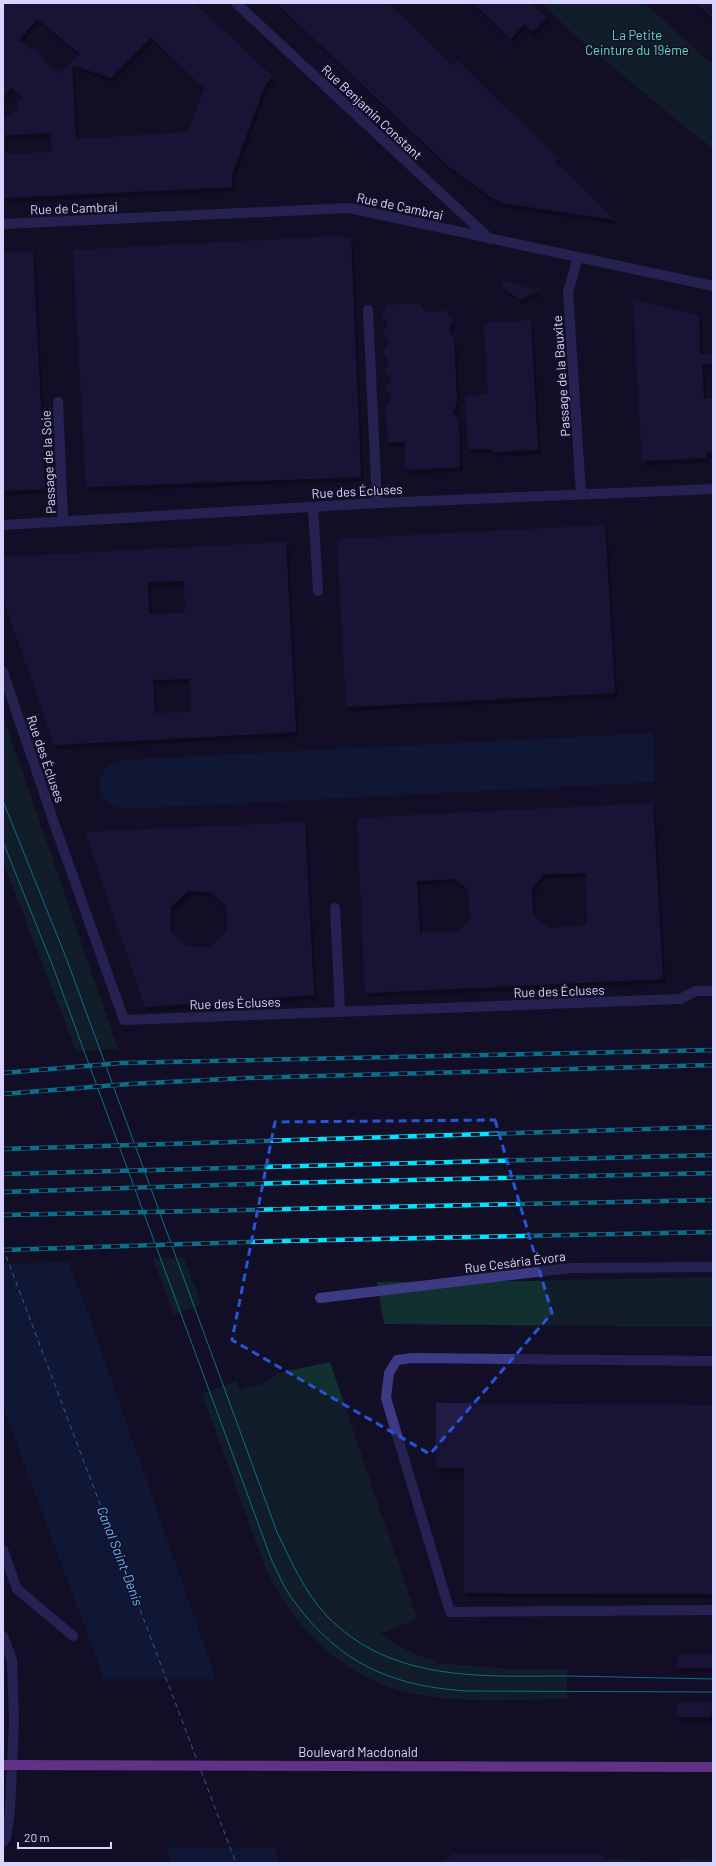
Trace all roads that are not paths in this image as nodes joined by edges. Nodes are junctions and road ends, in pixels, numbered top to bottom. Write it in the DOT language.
graph roads {
  1 [pos="236,3"];
  2 [pos="3,224"];
  3 [pos="490,240"];
  4 [pos="578,257"];
  5 [pos="713,286"];
  6 [pos="368,310"];
  7 [pos="58,402"];
  8 [pos="713,489"];
  9 [pos="581,494"];
  10 [pos="377,503"];
  11 [pos="313,507"];
  12 [pos="63,521"];
  13 [pos="3,525"];
  14 [pos="318,590"];
  15 [pos="3,672"];
  16 [pos="335,908"];
  17 [pos="713,991"];
  18 [pos="340,1011"];
  19 [pos="713,1267"];
  20 [pos="320,1298"];
  21 [pos="713,1361"];
  22 [pos="3,1550"];
  23 [pos="713,1610"];
  24 [pos="3,1636"];
  25 [pos="73,1636"];
  26 [pos="8,1765"];
  27 [pos="713,1767"];
  28 [pos="3,1842"];
  1 -- 3 [label="street, Rue Benjamin Constant"];
  2 -- 3 [label="street, Rue de Cambrai"];
  3 -- 4 [label="street, Rue de Cambrai"];
  4 -- 5 [label="street, Rue de Cambrai"];
  4 -- 9 [label="street, Passage de la Bauxite"];
  6 -- 10 [label="street"];
  7 -- 12 [label="street, Passage de la Soie"];
  8 -- 9 [label="street, Rue des Écluses"];
  9 -- 10 [label="street, Rue des Écluses"];
  10 -- 11 [label="street, Rue des Écluses"];
  11 -- 12 [label="street, Rue des Écluses"];
  11 -- 14 [label="street"];
  12 -- 13 [label="street, Rue des Écluses"];
  15 -- 18 [label="street, Rue des Écluses"];
  16 -- 18 [label="street"];
  17 -- 18 [label="street, Rue des Écluses"];
  19 -- 20 [label="street, Rue Cesária Évora"];
  21 -- 23 [label="street"];
  22 -- 25 [label="street"];
  24 -- 26 [label="street"];
  26 -- 27 [label="main road, Boulevard Macdonald"];
  26 -- 28 [label="street"];
}
